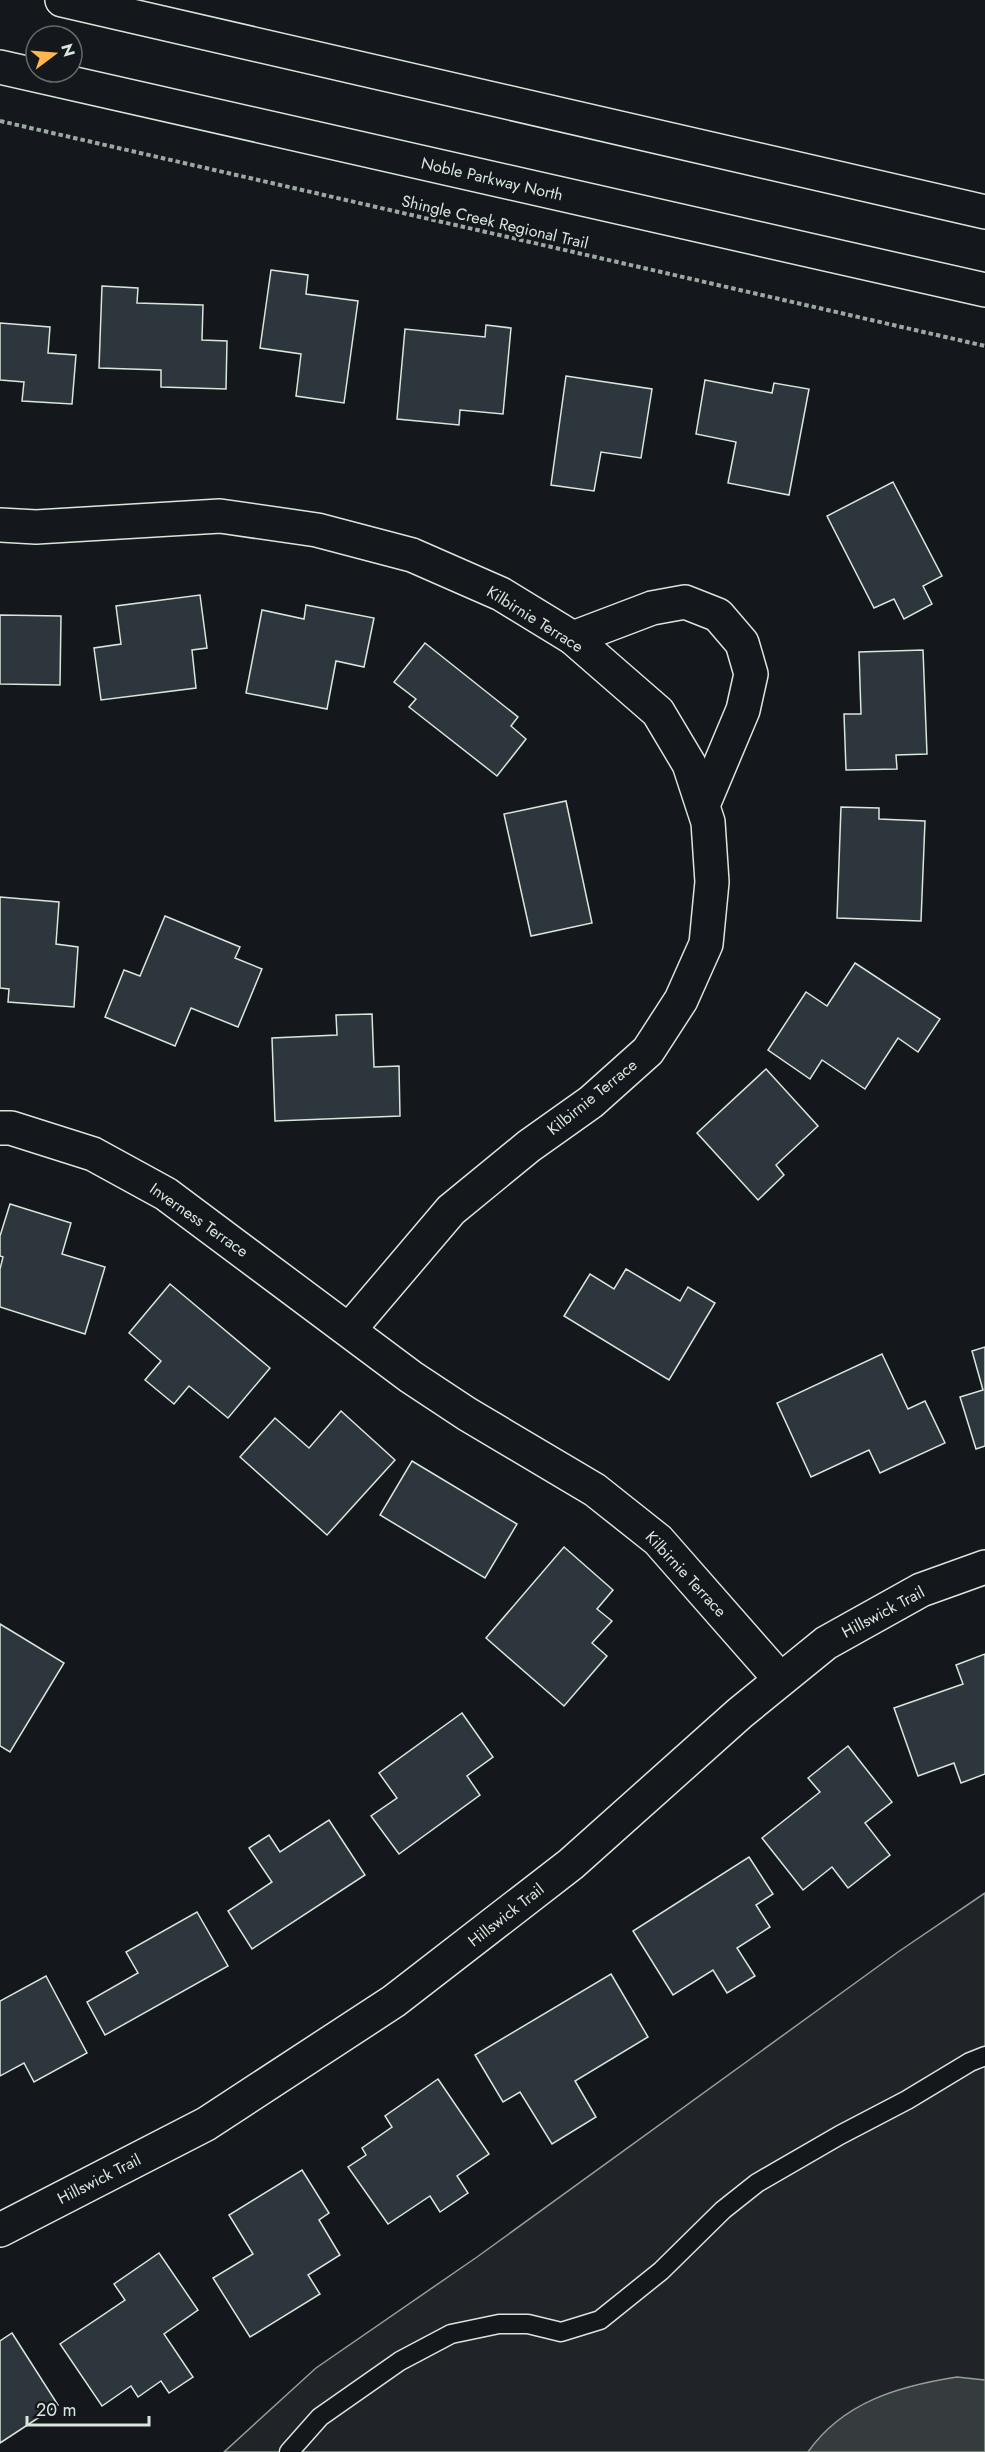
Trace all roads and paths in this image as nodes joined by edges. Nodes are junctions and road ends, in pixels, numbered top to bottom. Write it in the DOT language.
graph roads {
  1 [pos="62,0"];
  2 [pos="0,67"];
  3 [pos="0,121"];
  4 [pos="985,212"];
  5 [pos="985,290"];
  6 [pos="985,345"];
  7 [pos="0,525"];
  8 [pos="573,638"];
  9 [pos="703,805"];
  10 [pos="0,1128"];
  11 [pos="349,1330"];
  12 [pos="985,1567"];
  13 [pos="780,1679"];
  14 [pos="985,2056"];
  15 [pos="0,2230"];
  16 [pos="289,2452"];
  1 -- 4 [label="street"];
  2 -- 5 [label="street, Noble Parkway North"];
  3 -- 6 [label="path, Shingle Creek Regional Trail"];
  7 -- 8 [label="street, Kilbirnie Terrace"];
  8 -- 9 [label="street, Kilbirnie Terrace"];
  8 -- 9 [label="street"];
  9 -- 11 [label="street, Kilbirnie Terrace"];
  10 -- 11 [label="street, Inverness Terrace"];
  11 -- 13 [label="street, Kilbirnie Terrace"];
  12 -- 13 [label="street, Hillswick Trail"];
  13 -- 15 [label="street, Hillswick Trail"];
  14 -- 16 [label="lane"];
}
